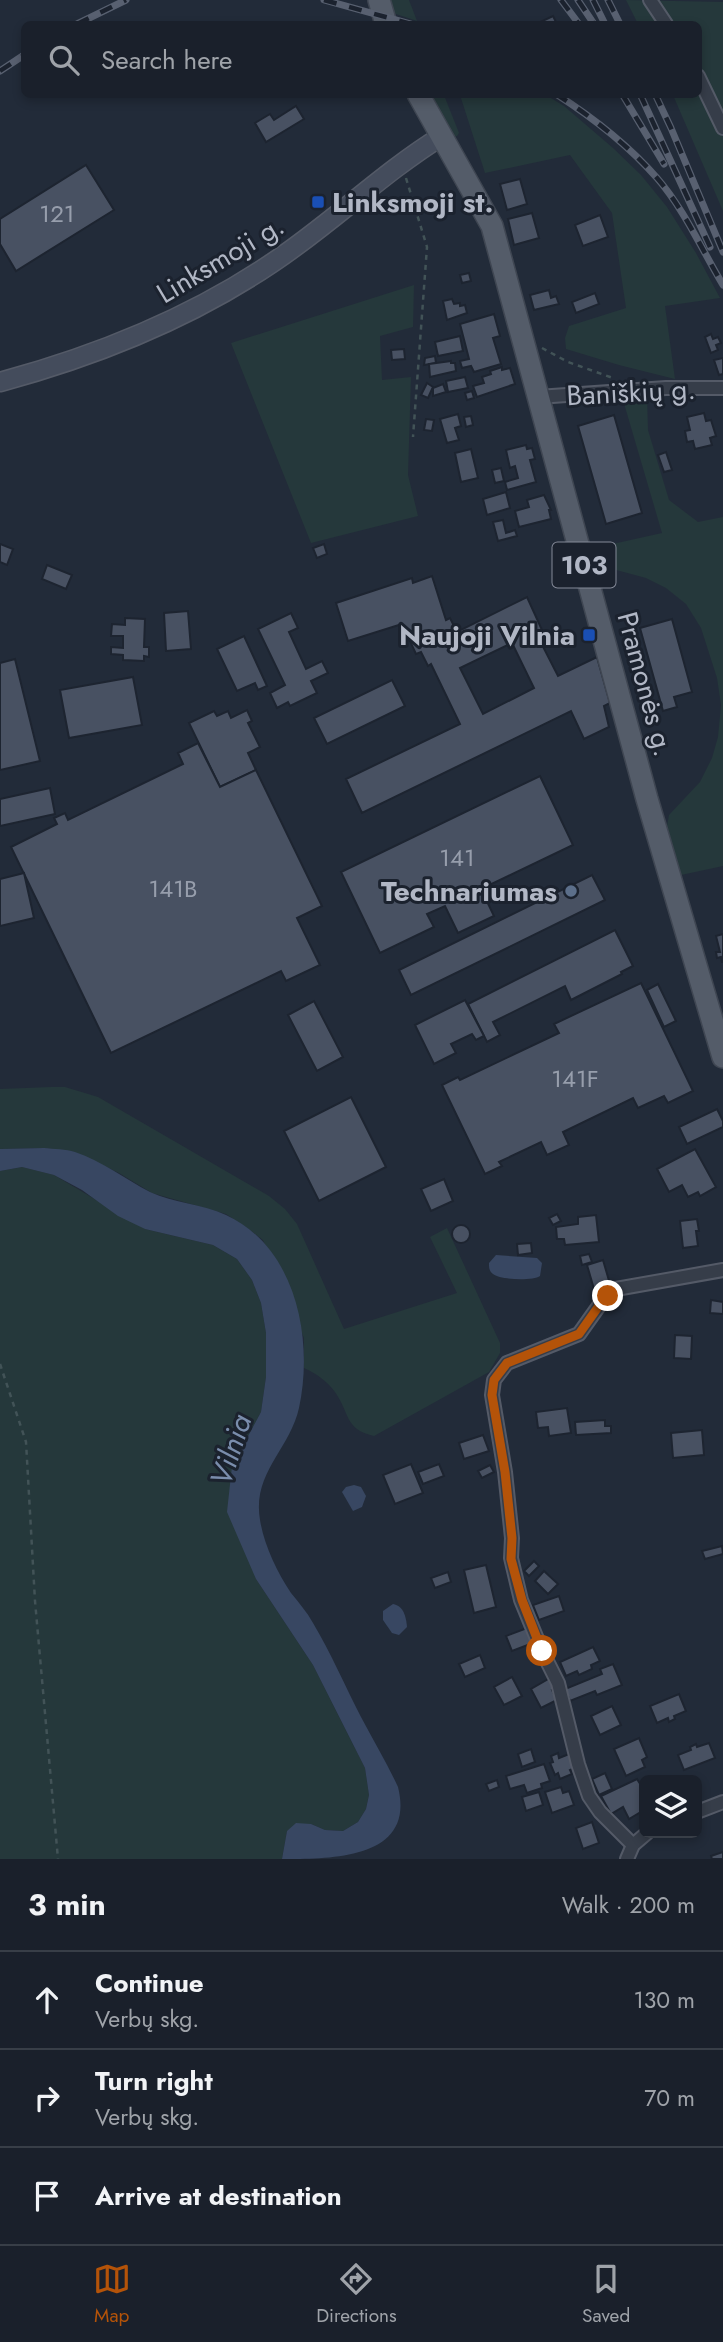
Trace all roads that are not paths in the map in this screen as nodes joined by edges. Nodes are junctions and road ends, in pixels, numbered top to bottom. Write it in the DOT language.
graph roads {
  1 [pos="379,0"];
  2 [pos="650,0"];
  3 [pos="385,21"];
  4 [pos="664,21"];
  5 [pos="702,84"];
  6 [pos="420,98"];
  7 [pos="723,128"];
  8 [pos="442,136"];
  9 [pos="0,382"];
  10 [pos="723,388"];
  11 [pos="538,397"];
  12 [pos="723,1057"];
  13 [pos="723,1270"];
  14 [pos="723,1802"];
  15 [pos="702,1810"];
  16 [pos="639,1838"];
  17 [pos="633,1845"];
  18 [pos="627,1859"];
  1 -- 3 [label="main road"];
  2 -- 4 [label="street"];
  5 -- 7 [label="street"];
  6 -- 8 [label="main road, Pramonės g. / 103"];
  8 -- 9 [label="main road, Linksmoji g."];
  8 -- 11 [label="main road, Pramonės g. / 103"];
  10 -- 11 [label="street, Baniškių g."];
  11 -- 12 [label="main road, Pramonės g. / 103"];
  13 -- 17 [label="street"];
  14 -- 15 [label="street"];
  16 -- 17 [label="street"];
  17 -- 18 [label="street"];
}
